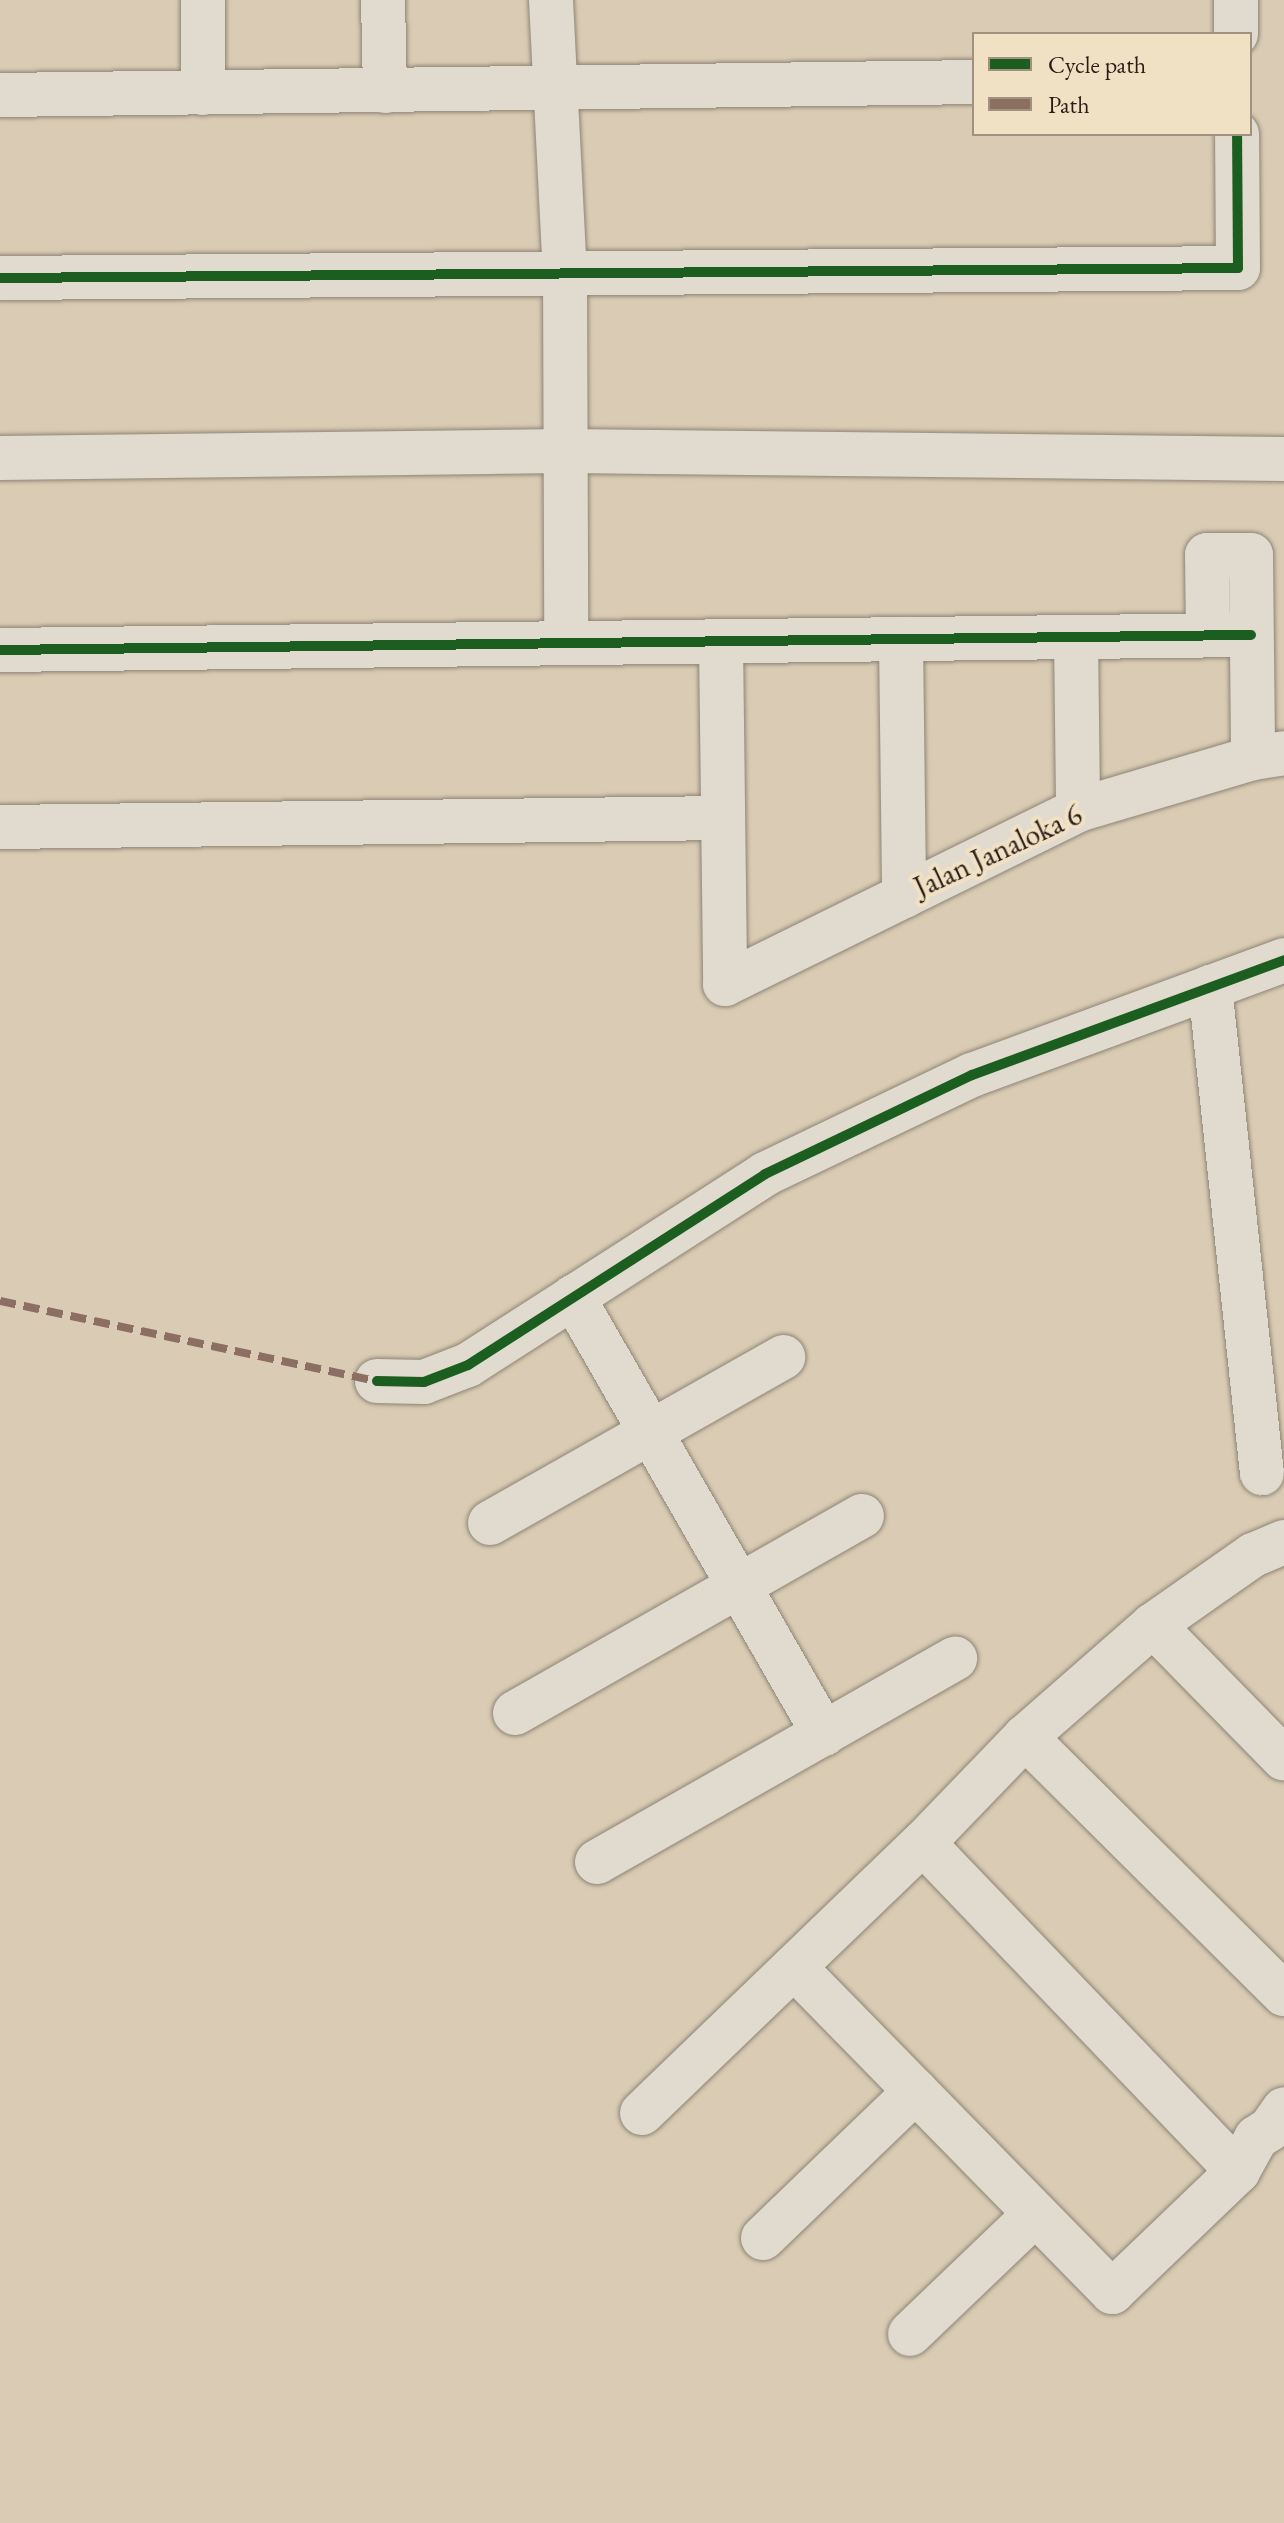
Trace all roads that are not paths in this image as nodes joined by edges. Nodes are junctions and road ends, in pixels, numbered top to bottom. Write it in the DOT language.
graph roads {
  1 [pos="203,0"];
  2 [pos="383,0"];
  3 [pos="551,0"];
  4 [pos="1236,0"];
  5 [pos="1236,32"];
  6 [pos="972,82"];
  7 [pos="556,90"];
  8 [pos="385,91"];
  9 [pos="203,93"];
  10 [pos="0,95"];
  11 [pos="1237,136"];
  12 [pos="565,273"];
  13 [pos="0,278"];
  14 [pos="564,451"];
  15 [pos="0,458"];
  16 [pos="1284,459"];
  17 [pos="1208,635"];
  18 [pos="1251,635"];
  19 [pos="1076,637"];
  20 [pos="901,639"];
  21 [pos="721,641"];
  22 [pos="566,643"];
  23 [pos="0,650"];
  24 [pos="1268,756"];
  25 [pos="1078,810"];
  26 [pos="723,818"];
  27 [pos="0,827"];
  28 [pos="904,896"];
  29 [pos="1284,960"];
  30 [pos="1210,987"];
  31 [pos="573,1297"];
  32 [pos="783,1357"];
  33 [pos="377,1381"];
  34 [pos="651,1432"];
  35 [pos="1262,1473"];
  36 [pos="862,1516"];
  37 [pos="490,1523"];
  38 [pos="1284,1542"];
  39 [pos="739,1585"];
  40 [pos="1153,1625"];
  41 [pos="955,1659"];
  42 [pos="515,1713"];
  43 [pos="824,1734"];
  44 [pos="1025,1737"];
  45 [pos="1284,1759"];
  46 [pos="923,1843"];
  47 [pos="597,1862"];
  48 [pos="794,1967"];
  49 [pos="1284,1994"];
  50 [pos="916,2091"];
  51 [pos="1284,2109"];
  52 [pos="642,2113"];
  53 [pos="1238,2171"];
  54 [pos="1035,2214"];
  55 [pos="763,2238"];
  56 [pos="910,2334"];
  1 -- 9 [label="street"];
  2 -- 8 [label="street"];
  3 -- 7 [label="street"];
  4 -- 5 [label="street"];
  6 -- 7 [label="street"];
  7 -- 8 [label="street"];
  7 -- 12 [label="street"];
  8 -- 9 [label="street"];
  9 -- 10 [label="street"];
  11 -- 12 [label="street"];
  12 -- 13 [label="street"];
  12 -- 14 [label="street"];
  14 -- 15 [label="street"];
  14 -- 16 [label="street"];
  14 -- 22 [label="street"];
  17 -- 18 [label="street"];
  17 -- 18 [label="street"];
  17 -- 19 [label="street"];
  18 -- 24 [label="street"];
  19 -- 20 [label="street"];
  19 -- 25 [label="street"];
  20 -- 21 [label="street"];
  20 -- 28 [label="street"];
  21 -- 22 [label="street"];
  21 -- 26 [label="street"];
  22 -- 23 [label="street"];
  24 -- 25 [label="street, Jalan Janaloka 6"];
  25 -- 28 [label="street, Jalan Janaloka 6"];
  26 -- 27 [label="street"];
  26 -- 28 [label="street, Jalan Janaloka 6"];
  29 -- 30 [label="street"];
  30 -- 31 [label="street"];
  30 -- 35 [label="street"];
  31 -- 33 [label="street"];
  31 -- 34 [label="street"];
  32 -- 34 [label="street"];
  34 -- 37 [label="street"];
  34 -- 39 [label="street"];
  36 -- 39 [label="street"];
  38 -- 40 [label="street"];
  39 -- 42 [label="street"];
  39 -- 43 [label="street"];
  40 -- 44 [label="street"];
  40 -- 45 [label="street"];
  41 -- 43 [label="street"];
  43 -- 47 [label="street"];
  44 -- 46 [label="street"];
  44 -- 49 [label="street"];
  46 -- 48 [label="street"];
  46 -- 53 [label="street"];
  48 -- 50 [label="street"];
  48 -- 52 [label="street"];
  50 -- 54 [label="street"];
  50 -- 55 [label="street"];
  51 -- 53 [label="street"];
  53 -- 54 [label="street"];
  54 -- 56 [label="street"];
}
